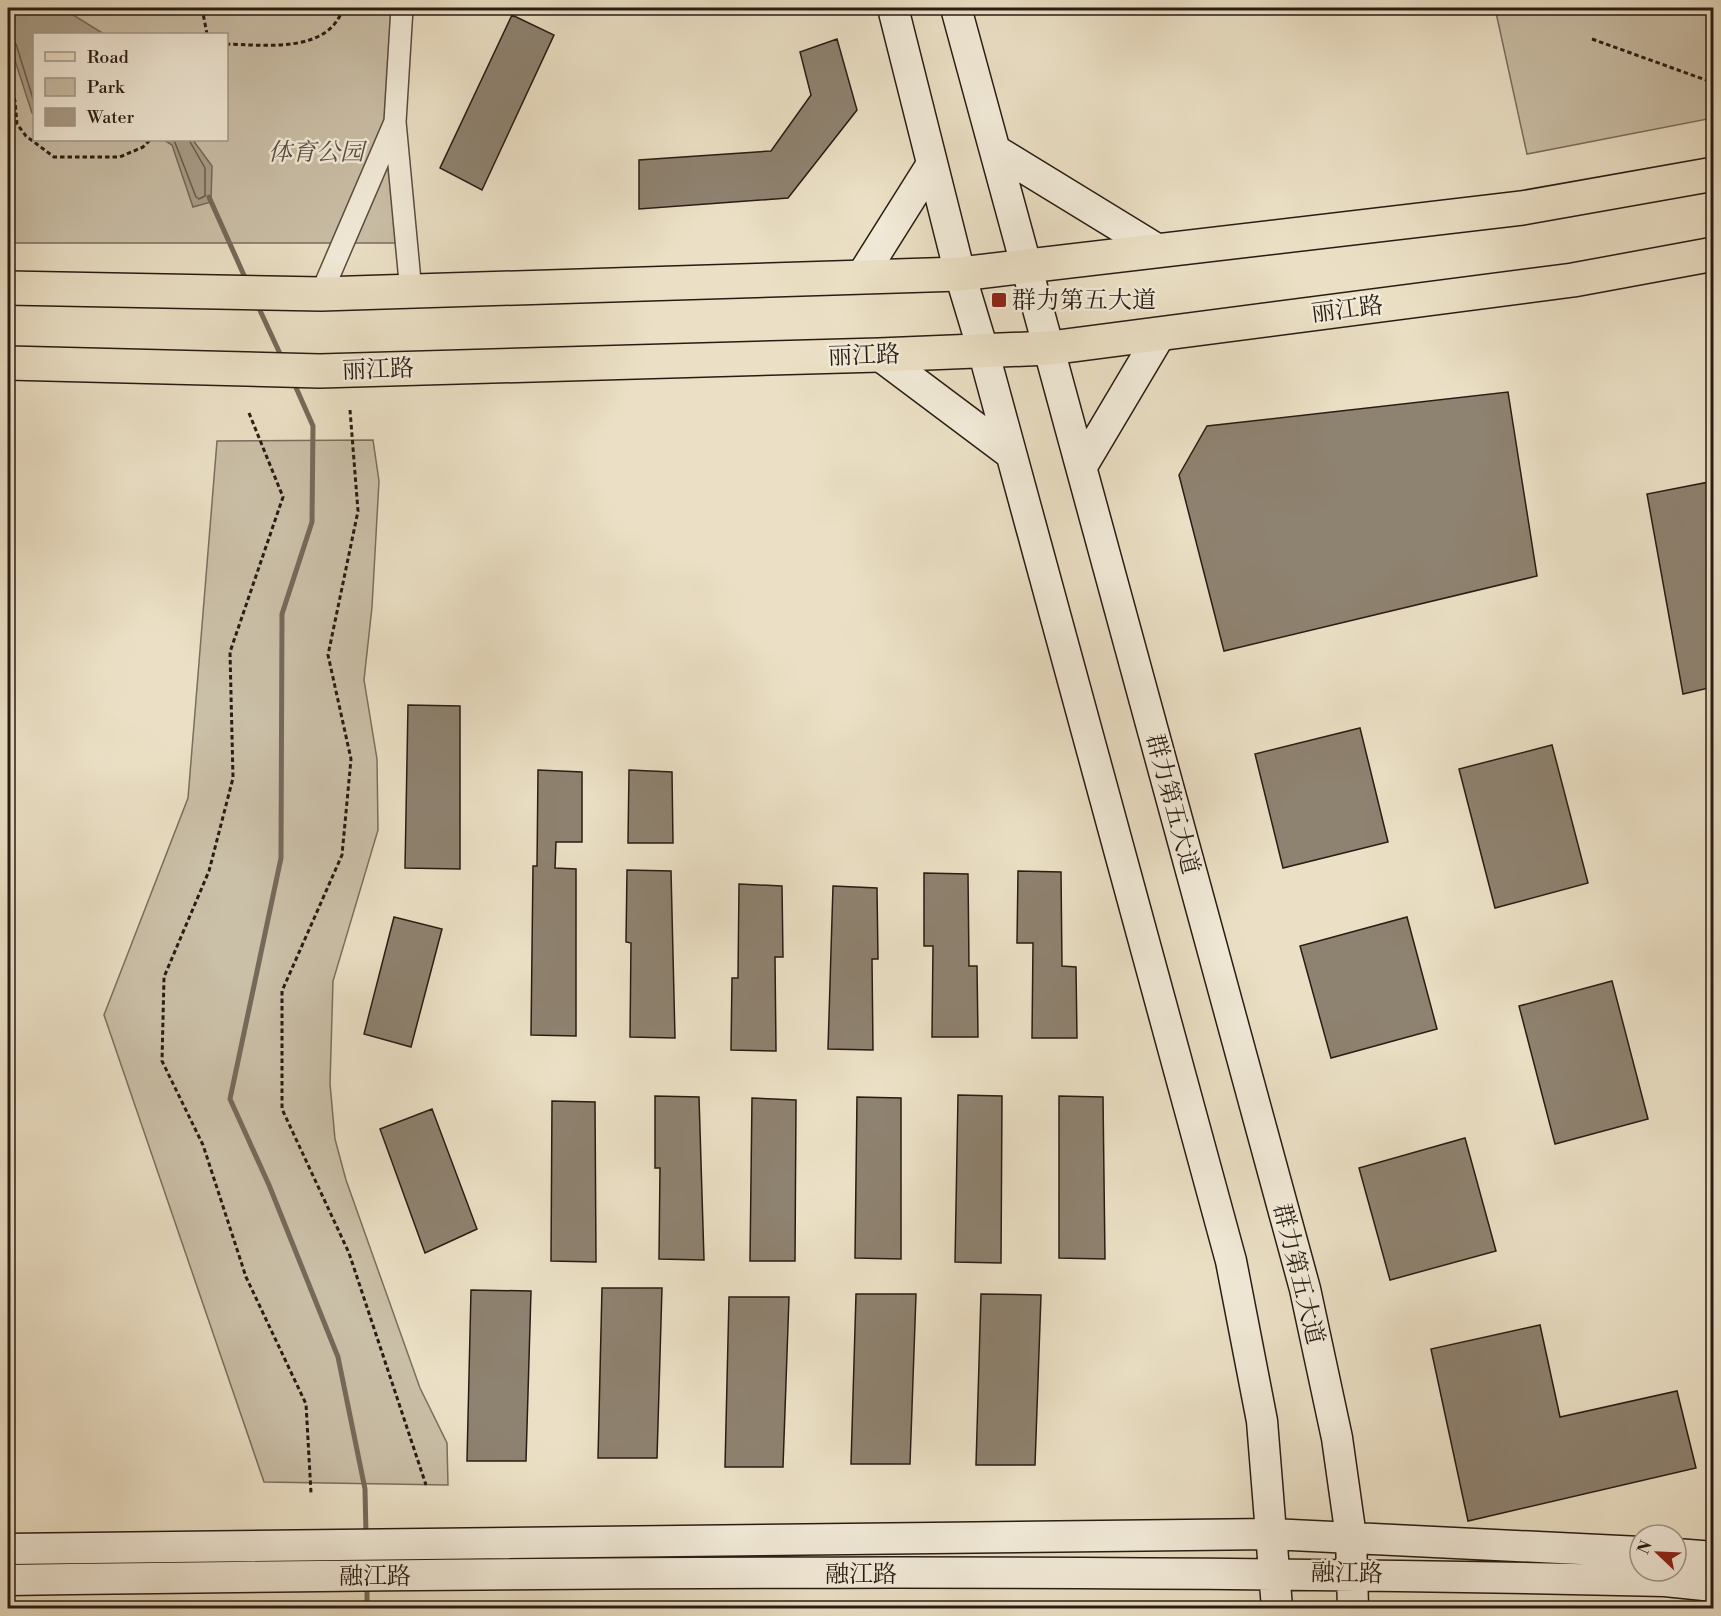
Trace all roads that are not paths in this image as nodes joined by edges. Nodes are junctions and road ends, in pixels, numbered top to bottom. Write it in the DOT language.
graph roads {
  1 [pos="402,8"];
  2 [pos="893,8"];
  3 [pos="956,8"];
  4 [pos="395,123"];
  5 [pos="995,150"];
  6 [pos="932,164"];
  7 [pos="1713,174"];
  8 [pos="1160,251"];
  9 [pos="1713,254"];
  10 [pos="1027,267"];
  11 [pos="960,274"];
  12 [pos="861,277"];
  13 [pos="8,288"];
  14 [pos="411,292"];
  15 [pos="321,294"];
  16 [pos="1161,333"];
  17 [pos="1050,348"];
  18 [pos="983,350"];
  19 [pos="879,355"];
  20 [pos="8,363"];
  21 [pos="1011,454"];
  22 [pos="1082,466"];
  23 [pos="1271,1534"];
  24 [pos="1351,1537"];
  25 [pos="8,1549"];
  26 [pos="1628,1551"];
  27 [pos="1688,1555"];
  28 [pos="1713,1557"];
  29 [pos="1274,1572"];
  30 [pos="1352,1573"];
  31 [pos="8,1580"];
  32 [pos="1713,1586"];
  33 [pos="1277,1608"];
  34 [pos="1353,1608"];
  1 -- 4 [label="street"];
  2 -- 6 [label="main road"];
  3 -- 5 [label="main road, 群力第五大道"];
  4 -- 14 [label="street"];
  4 -- 15 [label="street"];
  5 -- 8 [label="main road"];
  5 -- 10 [label="main road, 群力第五大道"];
  6 -- 11 [label="main road"];
  6 -- 12 [label="main road"];
  7 -- 8 [label="main road"];
  8 -- 10 [label="main road"];
  9 -- 16 [label="main road, 丽江路"];
  10 -- 11 [label="main road"];
  10 -- 17 [label="main road, 群力第五大道"];
  11 -- 12 [label="main road"];
  11 -- 18 [label="main road"];
  12 -- 14 [label="main road"];
  13 -- 15 [label="main road"];
  14 -- 15 [label="main road"];
  16 -- 17 [label="main road, 丽江路"];
  16 -- 22 [label="main road"];
  17 -- 18 [label="main road, 丽江路"];
  17 -- 22 [label="main road, 群力第五大道"];
  18 -- 19 [label="main road, 丽江路"];
  18 -- 21 [label="main road"];
  19 -- 20 [label="main road, 丽江路"];
  19 -- 21 [label="main road"];
  21 -- 23 [label="main road"];
  22 -- 24 [label="main road, 群力第五大道"];
  23 -- 24 [label="main road, 融江路"];
  23 -- 25 [label="main road, 融江路"];
  23 -- 29 [label="main road"];
  24 -- 26 [label="main road, 融江路"];
  24 -- 30 [label="main road, 群力第五大道"];
  27 -- 28 [label="main road"];
  29 -- 30 [label="main road, 融江路"];
  29 -- 31 [label="main road, 融江路"];
  29 -- 33 [label="main road"];
  30 -- 32 [label="main road, 融江路"];
  30 -- 34 [label="main road, 群力第五大道"];
}
